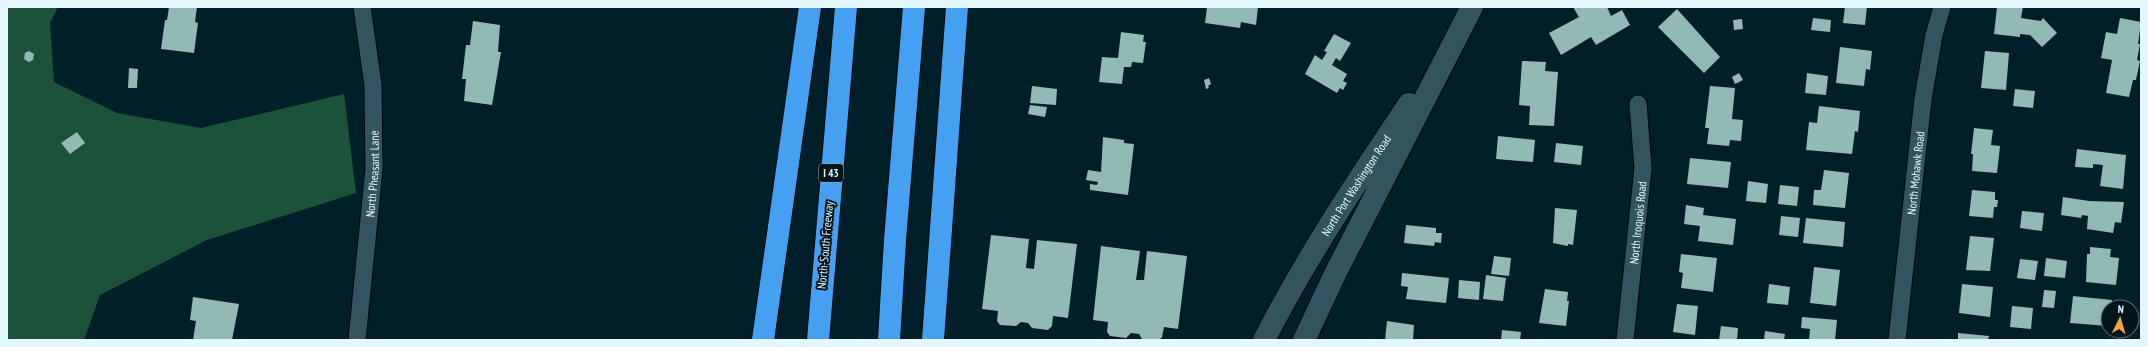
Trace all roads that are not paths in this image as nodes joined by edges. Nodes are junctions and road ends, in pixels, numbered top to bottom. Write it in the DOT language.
graph roads {
  1 [pos="362,7"];
  2 [pos="810,7"];
  3 [pos="846,7"];
  4 [pos="914,7"];
  5 [pos="957,7"];
  6 [pos="1472,7"];
  7 [pos="1942,7"];
  8 [pos="1456,35"];
  9 [pos="1638,104"];
  10 [pos="357,340"];
  11 [pos="763,340"];
  12 [pos="818,340"];
  13 [pos="889,340"];
  14 [pos="933,340"];
  15 [pos="1264,340"];
  16 [pos="1304,340"];
  17 [pos="1625,340"];
  18 [pos="1896,340"];
  1 -- 10 [label="street, North Pheasant Lane"];
  2 -- 11 [label="highway"];
  3 -- 12 [label="highway, North-South Freeway / I 43"];
  4 -- 13 [label="highway"];
  5 -- 14 [label="highway"];
  6 -- 8 [label="main road, North Port Washington Road"];
  7 -- 18 [label="street, North Mohawk Road"];
  8 -- 15 [label="main road, North Port Washington Road"];
  8 -- 16 [label="main road, North Port Washington Road"];
  9 -- 17 [label="street, North Iroquois Road"];
}
